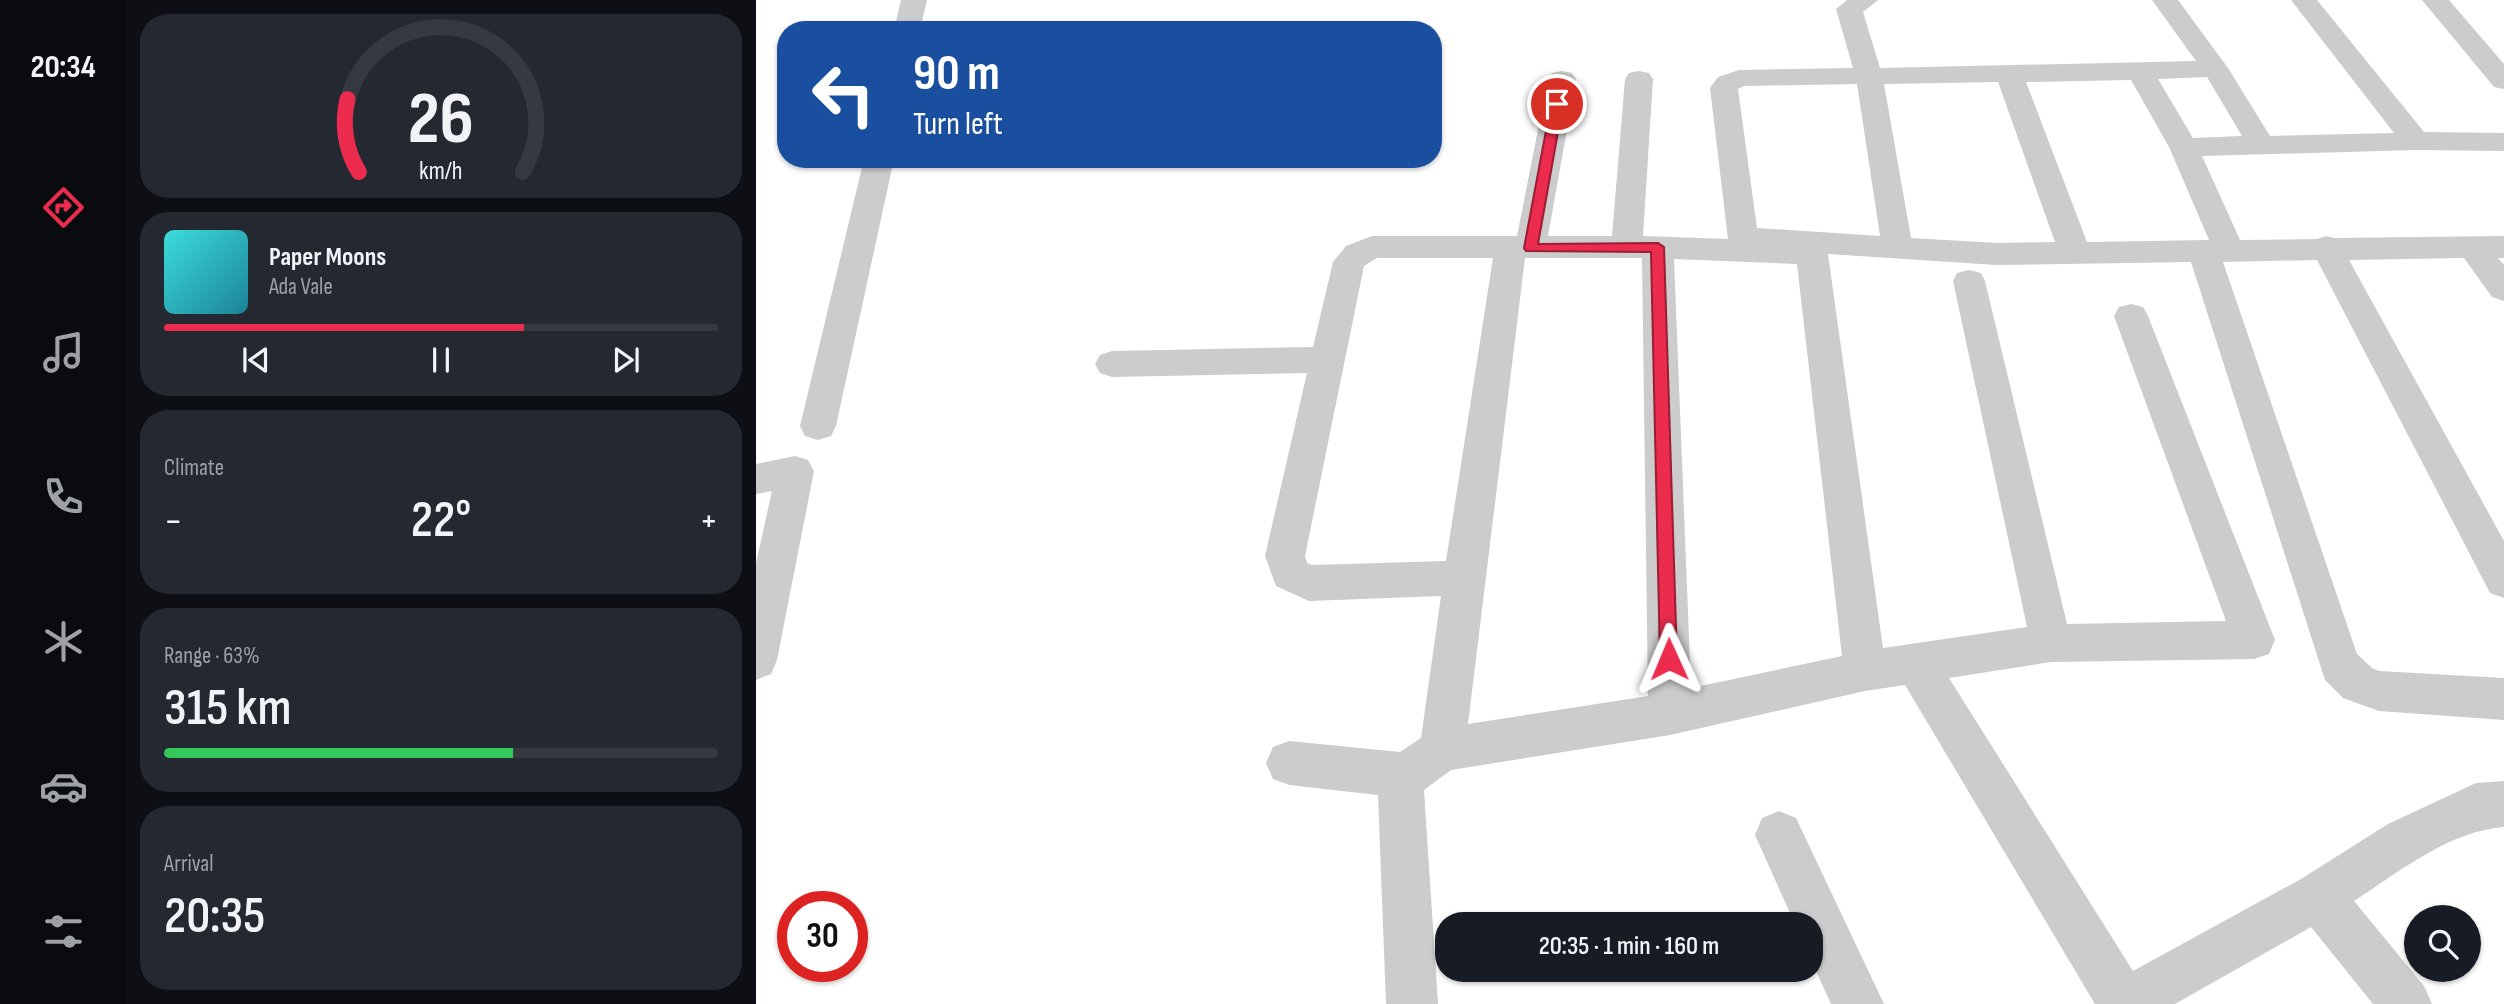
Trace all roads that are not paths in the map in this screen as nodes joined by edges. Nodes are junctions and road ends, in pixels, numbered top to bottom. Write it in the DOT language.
graph roads {
  1 [pos="914,0"];
  2 [pos="1865,0"];
  3 [pos="2165,0"];
  4 [pos="2304,0"];
  5 [pos="2435,0"];
  6 [pos="909,21"];
  7 [pos="2215,68"];
  8 [pos="2140,72"];
  9 [pos="2009,74"];
  10 [pos="1868,75"];
  11 [pos="1562,79"];
  12 [pos="1639,79"];
  13 [pos="2504,81"];
  14 [pos="2416,141"];
  15 [pos="2504,142"];
  16 [pos="2260,143"];
  17 [pos="2184,146"];
  18 [pos="877,168"];
  19 [pos="1897,246"];
  20 [pos="1642,247"];
  21 [pos="2326,247"];
  22 [pos="2488,247"];
  23 [pos="1520,248"];
  24 [pos="2216,251"];
  25 [pos="2076,253"];
  26 [pos="1969,281"];
  27 [pos="2504,289"];
  28 [pos="2131,316"];
  29 [pos="1329,360"];
  30 [pos="1112,364"];
  31 [pos="818,426"];
  32 [pos="756,480"];
  33 [pos="1464,578"];
  34 [pos="2504,580"];
  35 [pos="2051,643"];
  36 [pos="756,660"];
  37 [pos="1916,663"];
  38 [pos="1865,671"];
  39 [pos="2504,699"];
  40 [pos="1670,714"];
  41 [pos="1442,750"];
  42 [pos="1289,763"];
  43 [pos="1406,775"];
  44 [pos="2504,804"];
  45 [pos="1779,835"];
  46 [pos="2318,896"];
  47 [pos="1412,1004"];
  48 [pos="1858,1004"];
  49 [pos="2124,1004"];
  50 [pos="2406,1004"];
  1 -- 6 [label="street"];
  2 -- 10 [label="street"];
  3 -- 7 [label="street"];
  4 -- 14 [label="street"];
  5 -- 13 [label="street"];
  7 -- 8 [label="street"];
  7 -- 16 [label="street"];
  8 -- 9 [label="street"];
  8 -- 17 [label="street"];
  9 -- 10 [label="street"];
  9 -- 25 [label="street"];
  10 -- 19 [label="street"];
  10 -- 19 [label="street"];
  11 -- 23 [label="street"];
  12 -- 20 [label="street"];
  14 -- 15 [label="street"];
  14 -- 16 [label="street"];
  16 -- 17 [label="street"];
  17 -- 24 [label="street"];
  18 -- 31 [label="street"];
  19 -- 25 [label="street"];
  20 -- 23 [label="street"];
  20 -- 38 [label="street"];
  20 -- 40 [label="street"];
  21 -- 22 [label="street"];
  21 -- 24 [label="street"];
  21 -- 34 [label="street"];
  22 -- 27 [label="street"];
  23 -- 29 [label="street"];
  23 -- 33 [label="street"];
  24 -- 25 [label="street"];
  24 -- 39 [label="street"];
  26 -- 35 [label="street"];
  28 -- 35 [label="street"];
  29 -- 30 [label="street"];
  29 -- 33 [label="street"];
  32 -- 36 [label="street"];
  33 -- 41 [label="street"];
  35 -- 37 [label="street"];
  37 -- 38 [label="street"];
  37 -- 49 [label="street"];
  38 -- 40 [label="street"];
  40 -- 41 [label="street"];
  41 -- 43 [label="street"];
  42 -- 43 [label="street"];
  43 -- 47 [label="street"];
  44 -- 46 [label="street"];
  45 -- 48 [label="street"];
  46 -- 49 [label="street"];
  46 -- 50 [label="street"];
}
